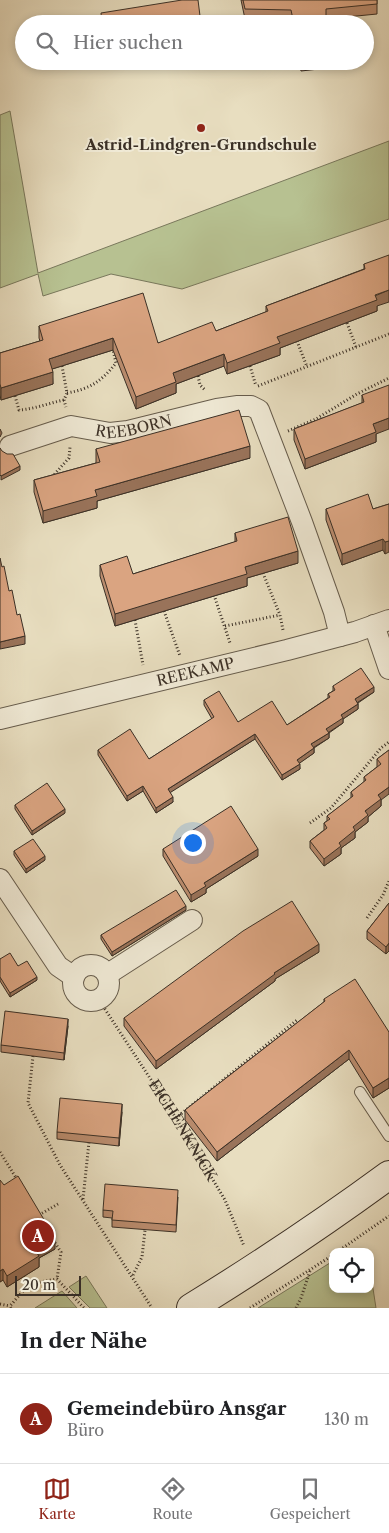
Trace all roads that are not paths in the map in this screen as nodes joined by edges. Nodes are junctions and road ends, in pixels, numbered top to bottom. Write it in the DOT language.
graph roads {
  1 [pos="10,446"];
  2 [pos="382,622"];
  3 [pos="340,636"];
  4 [pos="389,669"];
  5 [pos="0,719"];
  6 [pos="0,879"];
  7 [pos="192,920"];
  8 [pos="108,974"];
  9 [pos="74,977"];
  10 [pos="360,1092"];
  11 [pos="389,1136"];
  12 [pos="389,1175"];
  13 [pos="191,1308"];
  1 -- 3 [label="street, REEBORN"];
  2 -- 3 [label="street, REEKAMP"];
  2 -- 4 [label="street"];
  3 -- 5 [label="street, REEKAMP"];
  6 -- 9 [label="street"];
  7 -- 8 [label="street"];
  8 -- 9 [label="street"];
  8 -- 9 [label="street"];
  10 -- 11 [label="lane"];
  12 -- 13 [label="main road"];
}
